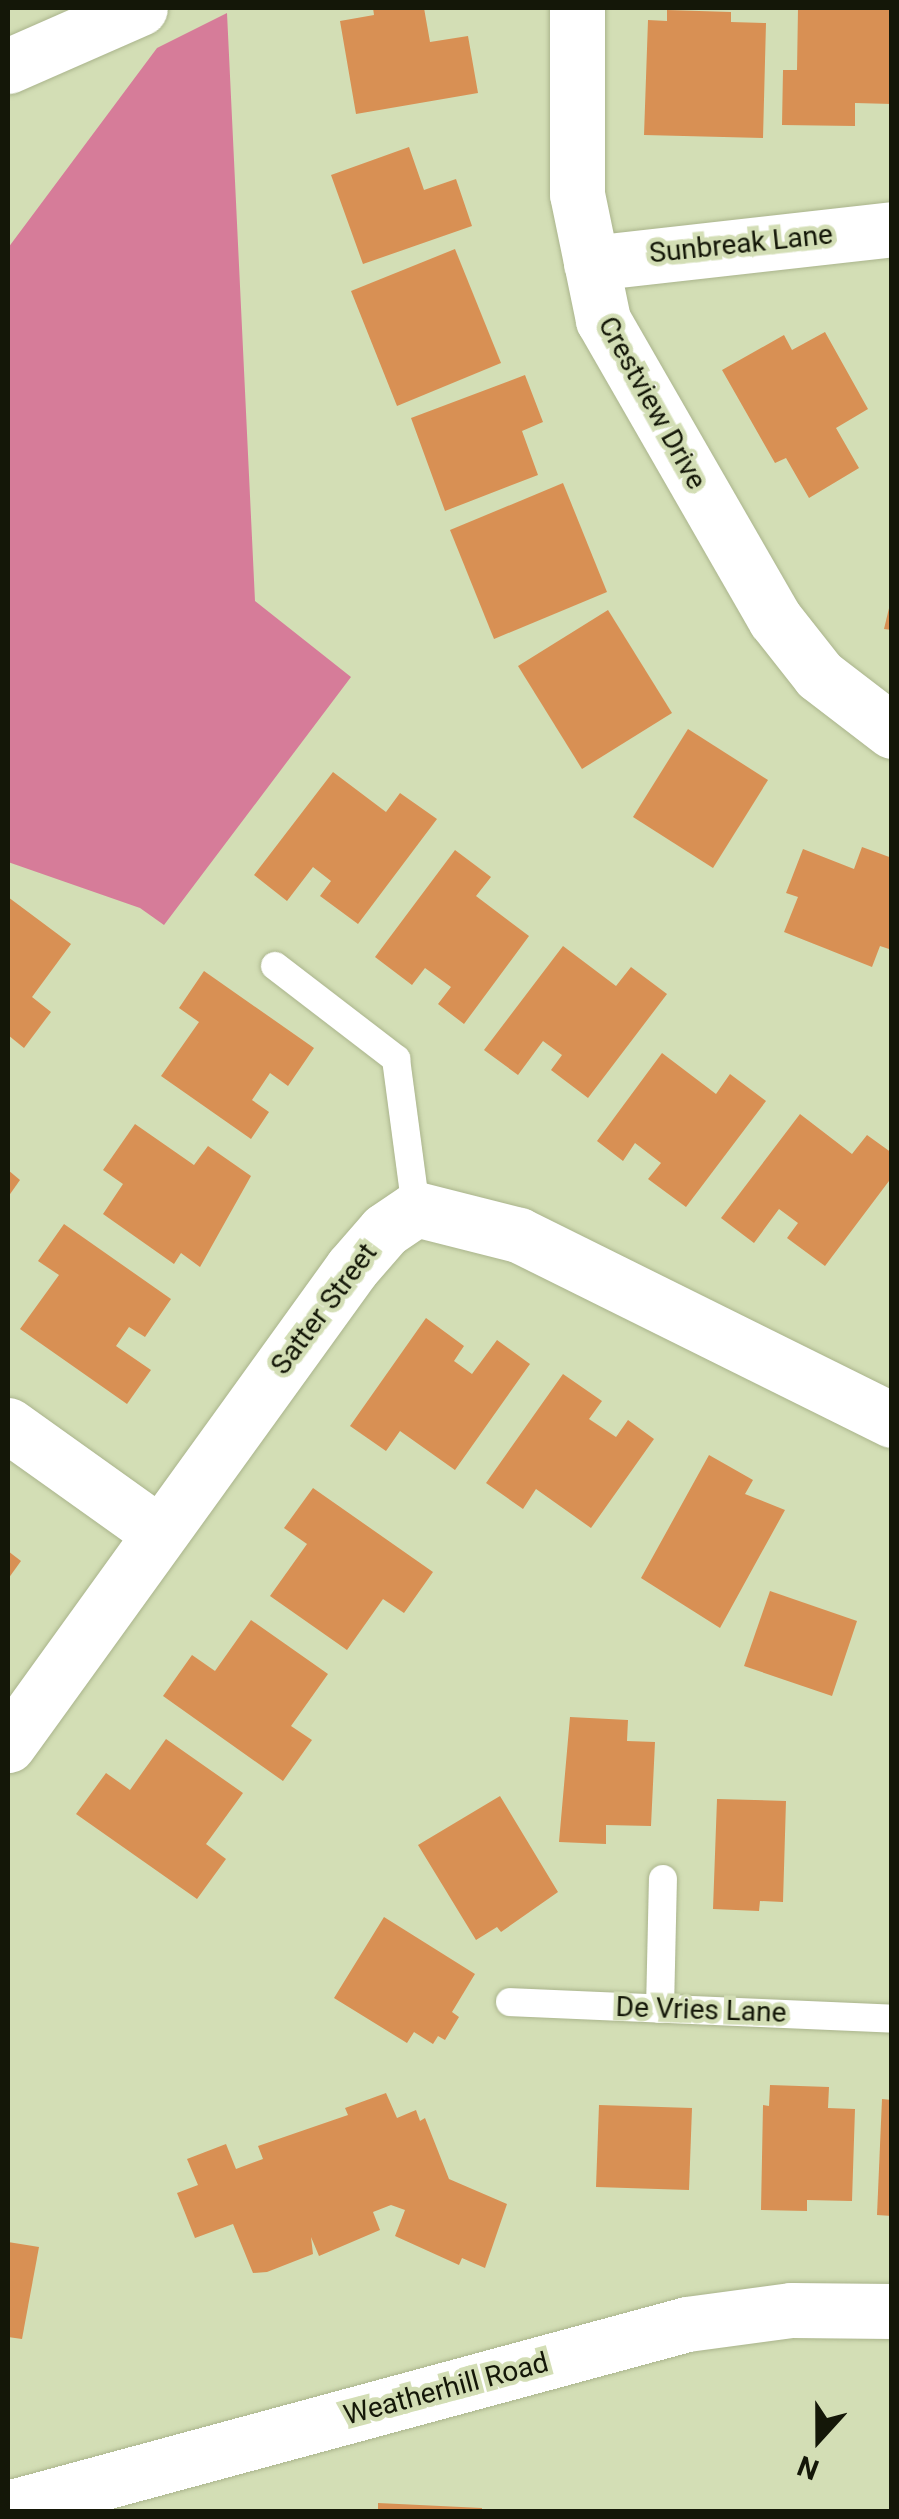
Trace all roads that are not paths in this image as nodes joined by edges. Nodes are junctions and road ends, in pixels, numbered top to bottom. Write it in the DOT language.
graph roads {
  1 [pos="140,8"];
  2 [pos="577,8"];
  3 [pos="8,66"];
  4 [pos="892,229"];
  5 [pos="591,262"];
  6 [pos="892,731"];
  7 [pos="275,966"];
  8 [pos="416,1209"];
  9 [pos="892,1420"];
  10 [pos="8,1425"];
  11 [pos="158,1532"];
  12 [pos="8,1746"];
  13 [pos="664,1879"];
  14 [pos="510,2002"];
  15 [pos="660,2009"];
  16 [pos="892,2019"];
  17 [pos="892,2311"];
  18 [pos="8,2508"];
  1 -- 3 [label="street"];
  2 -- 5 [label="street, Crestview Drive"];
  4 -- 5 [label="street, Sunbreak Lane"];
  5 -- 6 [label="street, Crestview Drive"];
  7 -- 8 [label="lane"];
  8 -- 9 [label="street"];
  8 -- 11 [label="street, Satter Street"];
  10 -- 11 [label="street"];
  11 -- 12 [label="street, Satter Street"];
  13 -- 15 [label="lane"];
  14 -- 15 [label="lane, De Vries Lane"];
  15 -- 16 [label="lane, De Vries Lane"];
  17 -- 18 [label="street, Weatherhill Road"];
}
